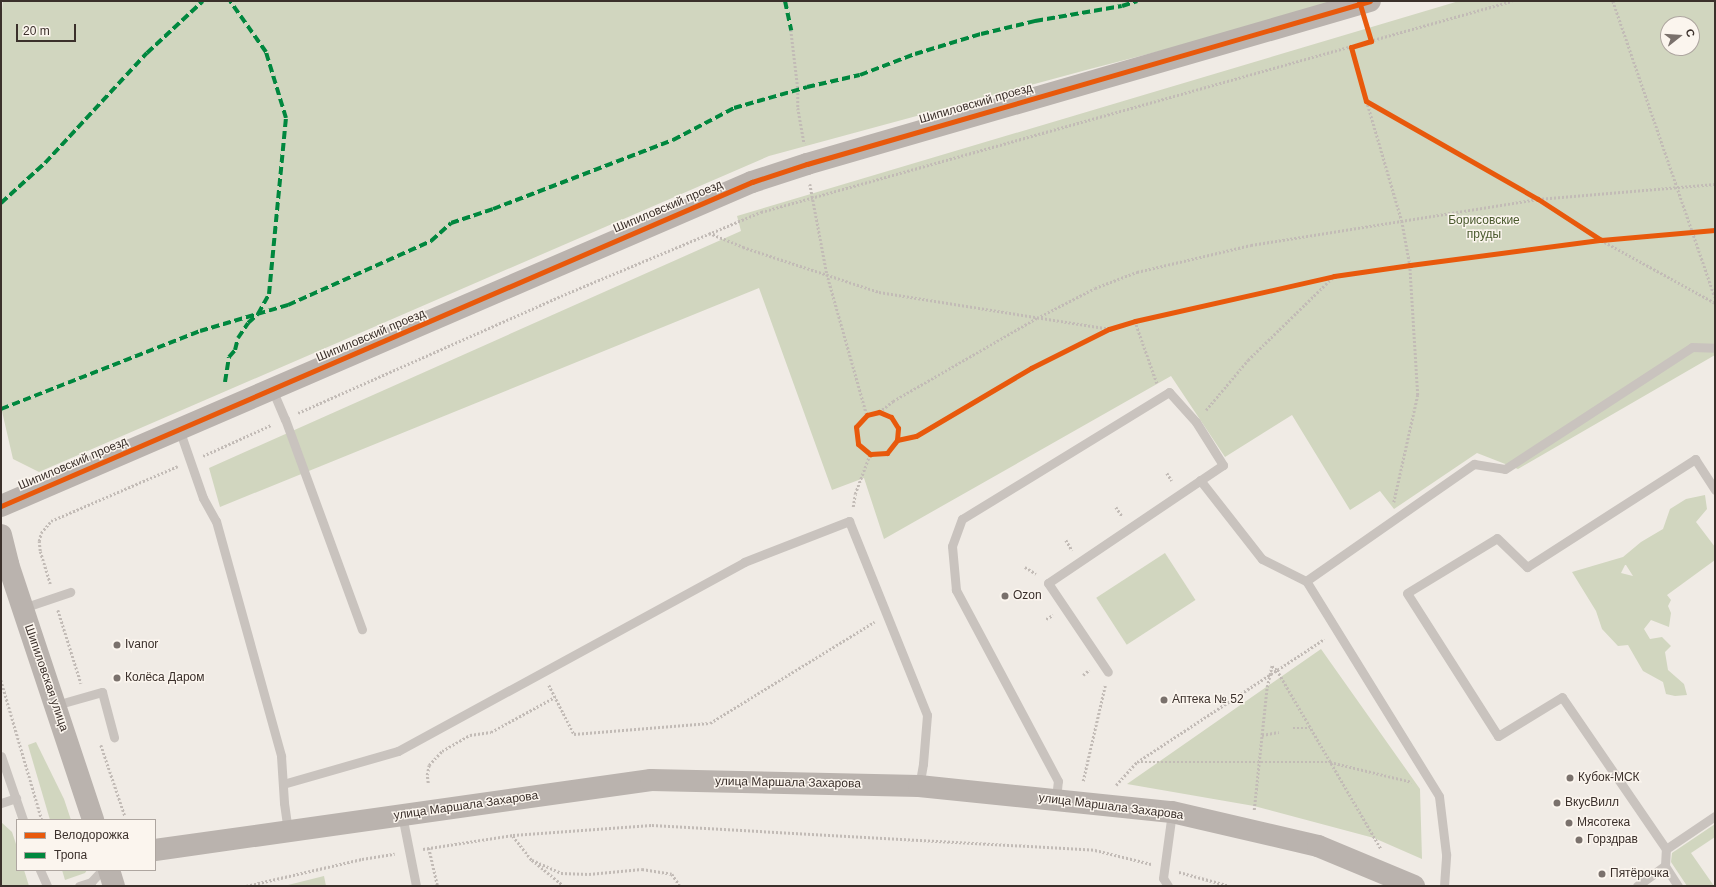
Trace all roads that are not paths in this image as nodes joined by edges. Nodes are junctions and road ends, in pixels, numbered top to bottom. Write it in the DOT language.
graph roads {
  1 [pos="1370,1"];
  2 [pos="1328,6"];
  3 [pos="1715,348"];
  4 [pos="272,389"];
  5 [pos="179,429"];
  6 [pos="1200,480"];
  7 [pos="1715,490"];
  8 [pos="1,506"];
  9 [pos="1,535"];
  10 [pos="1306,581"];
  11 [pos="70,592"];
  12 [pos="23,608"];
  13 [pos="362,629"];
  14 [pos="1108,672"];
  15 [pos="56,705"];
  16 [pos="114,737"];
  17 [pos="1,756"];
  18 [pos="283,784"];
  19 [pos="919,786"];
  20 [pos="16,798"];
  21 [pos="1056,799"];
  22 [pos="1,803"];
  23 [pos="1172,812"];
  24 [pos="402,815"];
  25 [pos="1715,816"];
  26 [pos="23,819"];
  27 [pos="93,819"];
  28 [pos="288,831"];
  29 [pos="1666,849"];
  30 [pos="156,850"];
  31 [pos="1665,866"];
  32 [pos="40,871"];
  33 [pos="101,871"];
  34 [pos="109,871"];
  35 [pos="47,886"];
  36 [pos="79,886"];
  37 [pos="114,886"];
  38 [pos="416,886"];
  39 [pos="1168,886"];
  40 [pos="1414,886"];
  41 [pos="1444,886"];
  42 [pos="1637,886"];
  43 [pos="1678,886"];
  1 -- 2 [label="main road, Шипиловский проезд"];
  2 -- 4 [label="main road, Шипиловский проезд"];
  3 -- 10 [label="lane"];
  4 -- 5 [label="main road, Шипиловский проезд"];
  4 -- 13 [label="lane"];
  5 -- 8 [label="main road, Шипиловский проезд"];
  5 -- 18 [label="lane"];
  6 -- 10 [label="lane"];
  6 -- 14 [label="lane"];
  6 -- 21 [label="lane"];
  7 -- 29 [label="lane"];
  9 -- 12 [label="main road, Шипиловская улица"];
  10 -- 41 [label="lane"];
  11 -- 12 [label="lane"];
  12 -- 15 [label="main road, Шипиловская улица"];
  15 -- 16 [label="lane"];
  15 -- 27 [label="main road, Шипиловская улица"];
  17 -- 20 [label="lane"];
  18 -- 19 [label="lane"];
  18 -- 28 [label="lane"];
  19 -- 21 [label="main road, улица Маршала Захарова"];
  19 -- 24 [label="main road, улица Маршала Захарова"];
  20 -- 22 [label="lane"];
  20 -- 26 [label="lane"];
  21 -- 23 [label="main road, улица Маршала Захарова"];
  23 -- 39 [label="lane"];
  23 -- 40 [label="main road, улица Маршала Захарова"];
  24 -- 28 [label="main road, улица Маршала Захарова"];
  24 -- 38 [label="lane"];
  25 -- 29 [label="lane"];
  28 -- 30 [label="main road, улица Маршала Захарова"];
  29 -- 31 [label="lane"];
  31 -- 42 [label="lane"];
  31 -- 43 [label="lane"];
  32 -- 35 [label="lane"];
  33 -- 36 [label="lane"];
  34 -- 37 [label="main road"];
}
